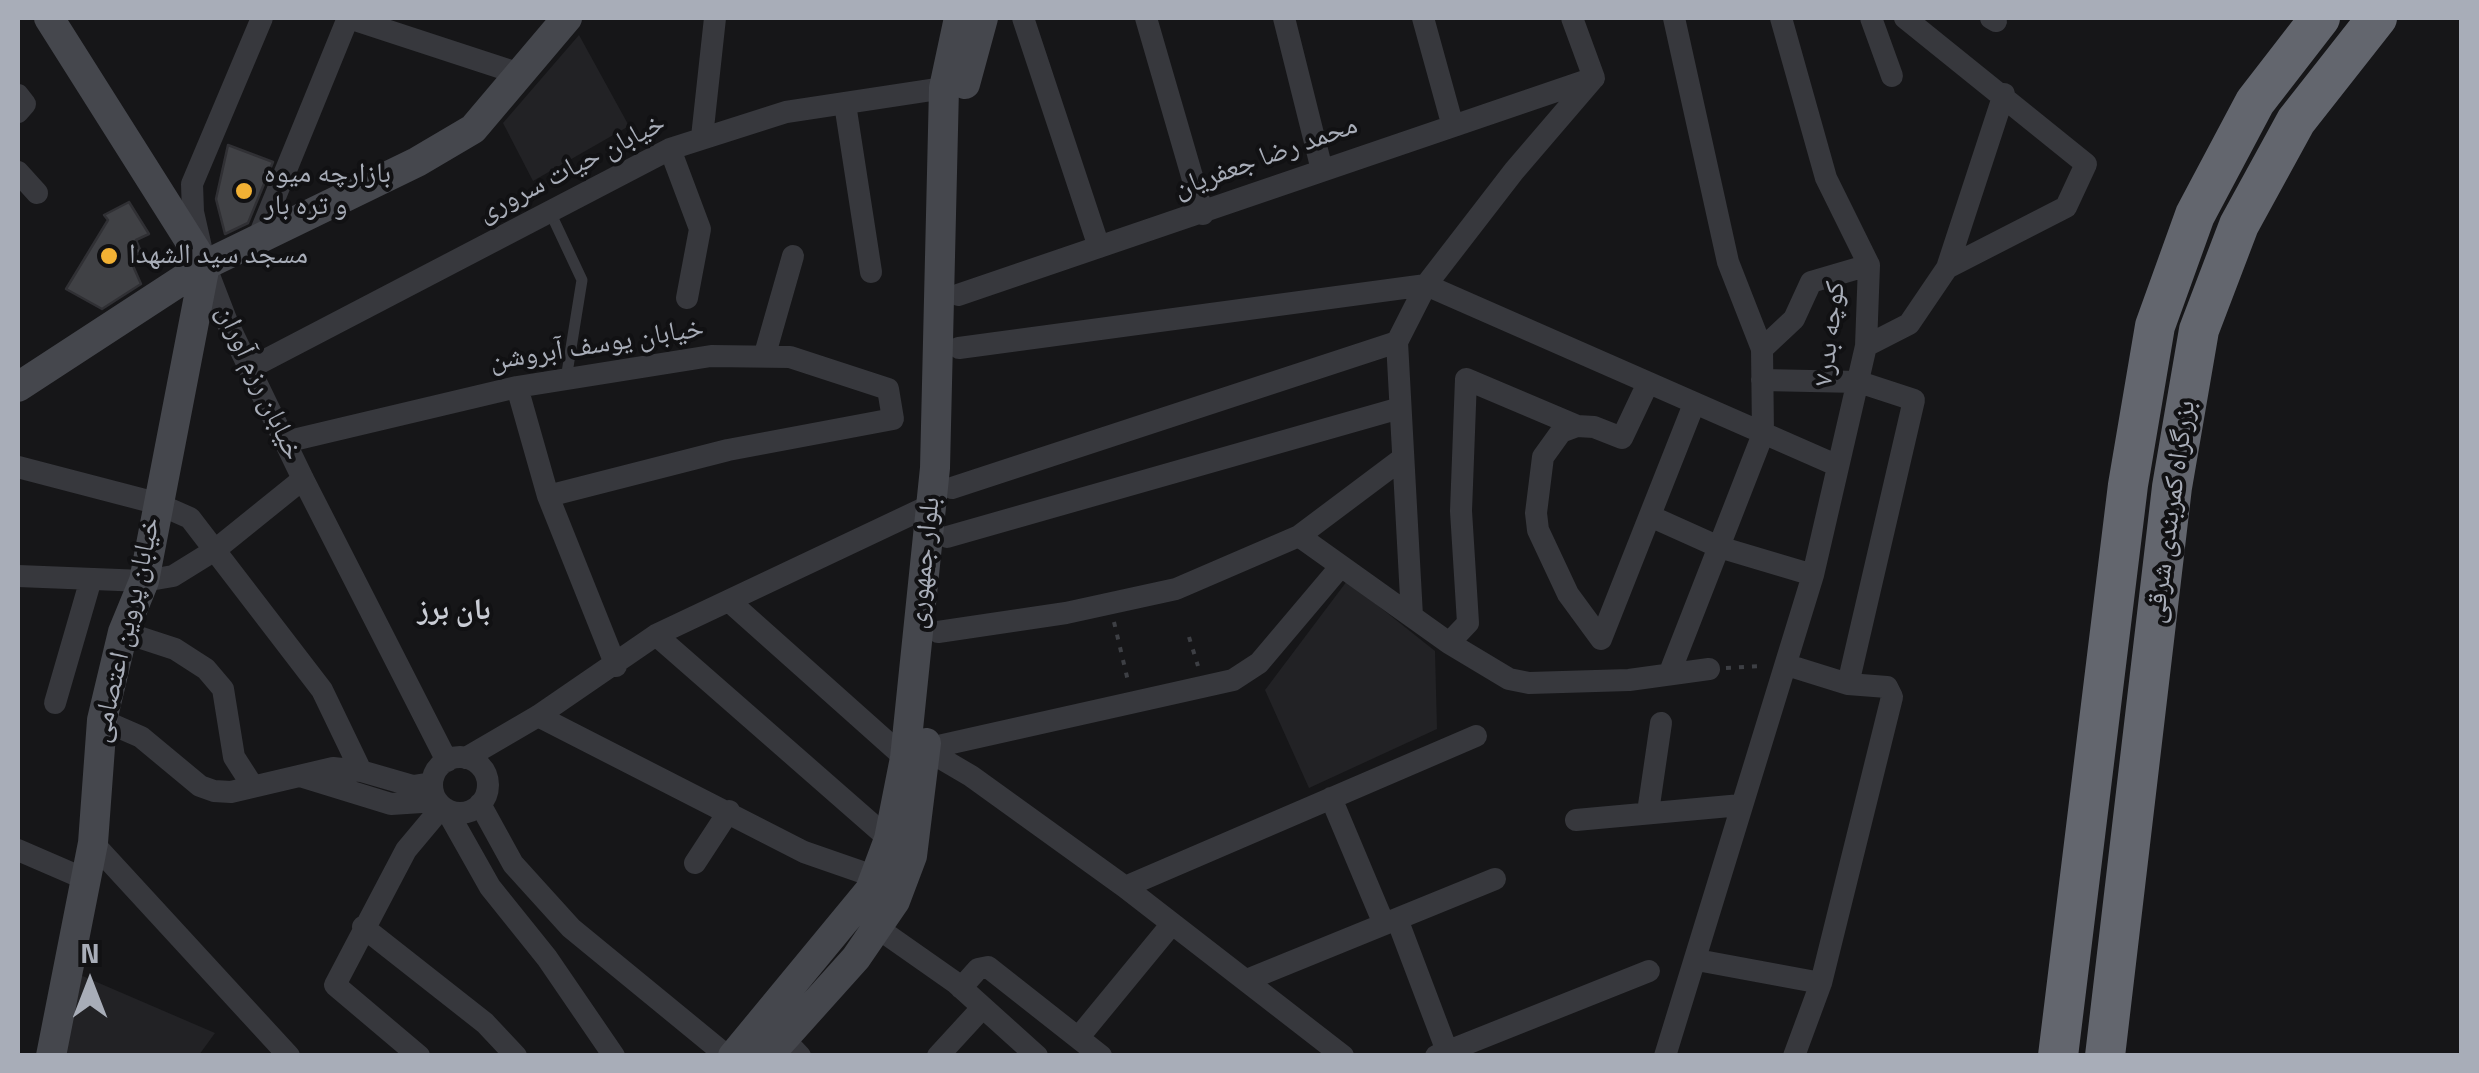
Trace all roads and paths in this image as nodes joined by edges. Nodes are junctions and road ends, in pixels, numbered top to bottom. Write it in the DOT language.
graph roads {
  1 [pos="49,18"];
  2 [pos="262,18"];
  3 [pos="349,18"];
  4 [pos="567,18"];
  5 [pos="715,18"];
  6 [pos="980,18"];
  7 [pos="1023,18"];
  8 [pos="1146,18"];
  9 [pos="1284,18"];
  10 [pos="1424,18"];
  11 [pos="1572,18"];
  12 [pos="1674,18"];
  13 [pos="1781,18"];
  14 [pos="1871,18"];
  15 [pos="1904,18"];
  16 [pos="2320,18"];
  17 [pos="2377,18"];
  18 [pos="517,73"];
  19 [pos="1892,76"];
  20 [pos="1594,78"];
  21 [pos="944,88"];
  22 [pos="2004,94"];
  23 [pos="18,96"];
  24 [pos="845,104"];
  25 [pos="18,112"];
  26 [pos="1452,123"];
  27 [pos="702,137"];
  28 [pos="670,149"];
  29 [pos="1322,170"];
  30 [pos="18,172"];
  31 [pos="37,193"];
  32 [pos="551,214"];
  33 [pos="1203,214"];
  34 [pos="258,241"];
  35 [pos="1099,247"];
  36 [pos="793,256"];
  37 [pos="1869,265"];
  38 [pos="204,266"];
  39 [pos="1946,268"];
  40 [pos="871,272"];
  41 [pos="1426,285"];
  42 [pos="958,295"];
  43 [pos="686,298"];
  44 [pos="1397,342"];
  45 [pos="1866,346"];
  46 [pos="949,348"];
  47 [pos="1762,349"];
  48 [pos="765,354"];
  49 [pos="250,368"];
  50 [pos="22,377"];
  51 [pos="566,379"];
  52 [pos="1762,380"];
  53 [pos="1858,382"];
  54 [pos="1648,383"];
  55 [pos="517,387"];
  56 [pos="1694,404"];
  57 [pos="1400,408"];
  58 [pos="1577,426"];
  59 [pos="1762,434"];
  60 [pos="285,442"];
  61 [pos="1403,458"];
  62 [pos="1836,465"];
  63 [pos="18,467"];
  64 [pos="303,479"];
  65 [pos="548,496"];
  66 [pos="941,497"];
  67 [pos="156,503"];
  68 [pos="1650,516"];
  69 [pos="946,536"];
  70 [pos="1299,536"];
  71 [pos="1719,547"];
  72 [pos="214,550"];
  73 [pos="1341,566"];
  74 [pos="18,576"];
  75 [pos="1813,576"];
  76 [pos="91,579"];
  77 [pos="144,581"];
  78 [pos="729,601"];
  79 [pos="1109,603"];
  80 [pos="1412,616"];
  81 [pos="123,632"];
  82 [pos="938,632"];
  83 [pos="656,636"];
  84 [pos="1189,637"];
  85 [pos="1449,643"];
  86 [pos="1787,665"];
  87 [pos="616,666"];
  88 [pos="1709,669"];
  89 [pos="1670,672"];
  90 [pos="1848,684"];
  91 [pos="1205,688"];
  92 [pos="56,703"];
  93 [pos="1133,703"];
  94 [pos="102,720"];
  95 [pos="529,722"];
  96 [pos="1661,723"];
  97 [pos="1476,736"];
  98 [pos="915,754"];
  99 [pos="465,764"];
  100 [pos="361,770"];
  101 [pos="300,776"];
  102 [pos="252,785"];
  103 [pos="1332,798"];
  104 [pos="439,800"];
  105 [pos="480,804"];
  106 [pos="1741,805"];
  107 [pos="729,811"];
  108 [pos="1648,812"];
  109 [pos="1576,820"];
  110 [pos="889,839"];
  111 [pos="93,844"];
  112 [pos="18,850"];
  113 [pos="695,863"];
  114 [pos="513,864"];
  115 [pos="1495,879"];
  116 [pos="85,880"];
  117 [pos="887,884"];
  118 [pos="490,887"];
  119 [pos="1125,887"];
  120 [pos="1390,921"];
  121 [pos="1171,925"];
  122 [pos="363,927"];
  123 [pos="879,929"];
  124 [pos="1697,960"];
  125 [pos="1648,971"];
  126 [pos="1247,980"];
  127 [pos="1821,983"];
  128 [pos="962,988"];
  129 [pos="983,1007"];
  130 [pos="1078,1038"];
  131 [pos="784,1050"];
  132 [pos="279,1052"];
  133 [pos="1441,1054"];
  134 [pos="50,1056"];
  135 [pos="418,1056"];
  136 [pos="516,1056"];
  137 [pos="614,1056"];
  138 [pos="730,1056"];
  139 [pos="938,1056"];
  140 [pos="1037,1056"];
  141 [pos="1101,1056"];
  142 [pos="1343,1056"];
  143 [pos="1666,1056"];
  144 [pos="1794,1056"];
  145 [pos="2058,1056"];
  146 [pos="2105,1056"];
  1 -- 38 [label="street, خیابان رزم آوران"];
  2 -- 38 [label="street"];
  3 -- 18 [label="street"];
  3 -- 34 [label="street"];
  4 -- 18 [label="street"];
  5 -- 27 [label="street"];
  6 -- 21 [label="street, بلوار جمهوری"];
  6 -- 42 [label="street, بلوار جمهوری"];
  7 -- 35 [label="street"];
  8 -- 33 [label="street"];
  9 -- 29 [label="street"];
  10 -- 26 [label="street"];
  11 -- 20 [label="street"];
  12 -- 47 [label="street"];
  13 -- 37 [label="street, کوچه بدر۷"];
  14 -- 19 [label="street"];
  15 -- 22 [label="street"];
  16 -- 145 [label="highway, بزرگراه کمربندی شرقی"];
  17 -- 146 [label="highway, بزرگراه کمربندی شرقی"];
  18 -- 34 [label="street"];
  20 -- 26 [label="street, محمد رضا جعفریان"];
  20 -- 41 [label="street"];
  21 -- 24 [label="street, خیابان حیات سروری"];
  21 -- 46 [label="street, بلوار جمهوری"];
  22 -- 39 [label="street"];
  22 -- 39 [label="street"];
  23 -- 25 [label="street"];
  24 -- 27 [label="street, خیابان حیات سروری"];
  24 -- 40 [label="street"];
  26 -- 29 [label="street, محمد رضا جعفریان"];
  27 -- 28 [label="street, خیابان حیات سروری"];
  28 -- 32 [label="street, خیابان حیات سروری"];
  28 -- 43 [label="street"];
  29 -- 33 [label="street, محمد رضا جعفریان"];
  30 -- 31 [label="street"];
  32 -- 49 [label="street, خیابان حیات سروری"];
  32 -- 51 [label="lane"];
  33 -- 35 [label="street, محمد رضا جعفریان"];
  34 -- 38 [label="street"];
  35 -- 42 [label="street, محمد رضا جعفریان"];
  36 -- 48 [label="street"];
  37 -- 45 [label="street, کوچه بدر۷"];
  37 -- 47 [label="street"];
  38 -- 49 [label="street, خیابان رزم آوران"];
  38 -- 50 [label="street"];
  38 -- 67 [label="street, خیابان پروین اعتصامی"];
  39 -- 45 [label="street"];
  41 -- 44 [label="street"];
  41 -- 46 [label="street"];
  41 -- 54 [label="street"];
  42 -- 46 [label="street, بلوار جمهوری"];
  44 -- 57 [label="street"];
  44 -- 66 [label="street"];
  45 -- 53 [label="street, کوچه بدر۷"];
  46 -- 66 [label="street, بلوار جمهوری"];
  47 -- 52 [label="street"];
  48 -- 51 [label="street, خیابان یوسف آبروشن"];
  48 -- 65 [label="street, خیابان یوسف آبروشن"];
  49 -- 60 [label="street, خیابان رزم آوران"];
  51 -- 55 [label="street, خیابان یوسف آبروشن"];
  52 -- 53 [label="street"];
  52 -- 59 [label="street"];
  53 -- 62 [label="street, کوچه بدر۷"];
  53 -- 90 [label="street"];
  54 -- 56 [label="street"];
  54 -- 58 [label="street"];
  55 -- 60 [label="street, خیابان یوسف آبروشن"];
  55 -- 65 [label="street"];
  56 -- 59 [label="street"];
  56 -- 68 [label="street"];
  57 -- 61 [label="street"];
  57 -- 69 [label="street"];
  58 -- 68 [label="street"];
  58 -- 85 [label="street"];
  59 -- 62 [label="street"];
  59 -- 71 [label="street"];
  60 -- 64 [label="street, خیابان رزم آوران"];
  61 -- 70 [label="street"];
  61 -- 80 [label="street"];
  62 -- 75 [label="street, کوچه بدر۷"];
  63 -- 67 [label="street"];
  64 -- 72 [label="street"];
  64 -- 99 [label="street, خیابان رزم آوران"];
  65 -- 87 [label="street"];
  66 -- 69 [label="street, بلوار جمهوری"];
  66 -- 78 [label="street"];
  66 -- 98 [label="street, بلوار جمهوری"];
  67 -- 72 [label="street"];
  67 -- 77 [label="street, خیابان پروین اعتصامی"];
  68 -- 71 [label="street"];
  69 -- 82 [label="street, بلوار جمهوری"];
  70 -- 73 [label="street"];
  70 -- 79 [label="street"];
  71 -- 75 [label="street"];
  71 -- 89 [label="street"];
  72 -- 77 [label="street"];
  72 -- 100 [label="street"];
  73 -- 80 [label="street"];
  73 -- 91 [label="street"];
  74 -- 76 [label="street"];
  75 -- 86 [label="street, کوچه بدر۷"];
  76 -- 77 [label="street"];
  76 -- 92 [label="street"];
  77 -- 81 [label="street, خیابان پروین اعتصامی"];
  78 -- 83 [label="street"];
  78 -- 98 [label="street"];
  79 -- 82 [label="street"];
  79 -- 93 [label="path"];
  80 -- 85 [label="street"];
  81 -- 94 [label="street, خیابان پروین اعتصامی"];
  81 -- 102 [label="street"];
  82 -- 98 [label="street, بلوار جمهوری"];
  83 -- 87 [label="street"];
  83 -- 110 [label="street"];
  84 -- 91 [label="path"];
  85 -- 89 [label="street"];
  86 -- 88 [label="path"];
  86 -- 90 [label="street"];
  86 -- 106 [label="street, کوچه بدر۷"];
  87 -- 95 [label="street"];
  88 -- 89 [label="street"];
  90 -- 127 [label="street"];
  91 -- 93 [label="street"];
  93 -- 98 [label="street"];
  94 -- 102 [label="street"];
  94 -- 111 [label="street, خیابان پروین اعتصامی"];
  95 -- 99 [label="street"];
  95 -- 107 [label="street"];
  96 -- 108 [label="street"];
  97 -- 103 [label="street"];
  98 -- 110 [label="street, بلوار جمهوری"];
  98 -- 117 [label="street, بلوار جمهوری"];
  98 -- 119 [label="street"];
  99 -- 104 [label="street"];
  99 -- 105 [label="street"];
  100 -- 101 [label="street"];
  100 -- 104 [label="street"];
  101 -- 102 [label="street"];
  101 -- 104 [label="street"];
  103 -- 119 [label="street"];
  103 -- 120 [label="street"];
  104 -- 105 [label="street"];
  104 -- 118 [label="street"];
  104 -- 122 [label="street"];
  105 -- 114 [label="street"];
  106 -- 108 [label="street"];
  106 -- 124 [label="street, کوچه بدر۷"];
  107 -- 113 [label="street"];
  107 -- 117 [label="street"];
  108 -- 109 [label="street"];
  110 -- 117 [label="street, بلوار جمهوری"];
  111 -- 116 [label="street, خیابان پروین اعتصامی"];
  111 -- 132 [label="street"];
  112 -- 116 [label="street"];
  114 -- 118 [label="street"];
  114 -- 138 [label="street"];
  115 -- 120 [label="street"];
  116 -- 134 [label="street, خیابان پروین اعتصامی"];
  117 -- 123 [label="street, بلوار جمهوری"];
  117 -- 138 [label="street, بلوار جمهوری"];
  118 -- 137 [label="street"];
  119 -- 121 [label="street"];
  120 -- 126 [label="street"];
  120 -- 133 [label="street"];
  121 -- 126 [label="street"];
  121 -- 130 [label="street"];
  122 -- 135 [label="street"];
  122 -- 136 [label="street"];
  123 -- 128 [label="street"];
  123 -- 131 [label="street, بلوار جمهوری"];
  124 -- 127 [label="street"];
  124 -- 143 [label="street, کوچه بدر۷"];
  125 -- 133 [label="street"];
  126 -- 142 [label="street"];
  127 -- 144 [label="street"];
  128 -- 129 [label="street"];
  128 -- 130 [label="street"];
  129 -- 139 [label="street"];
  129 -- 140 [label="street"];
  130 -- 141 [label="street"];
}
